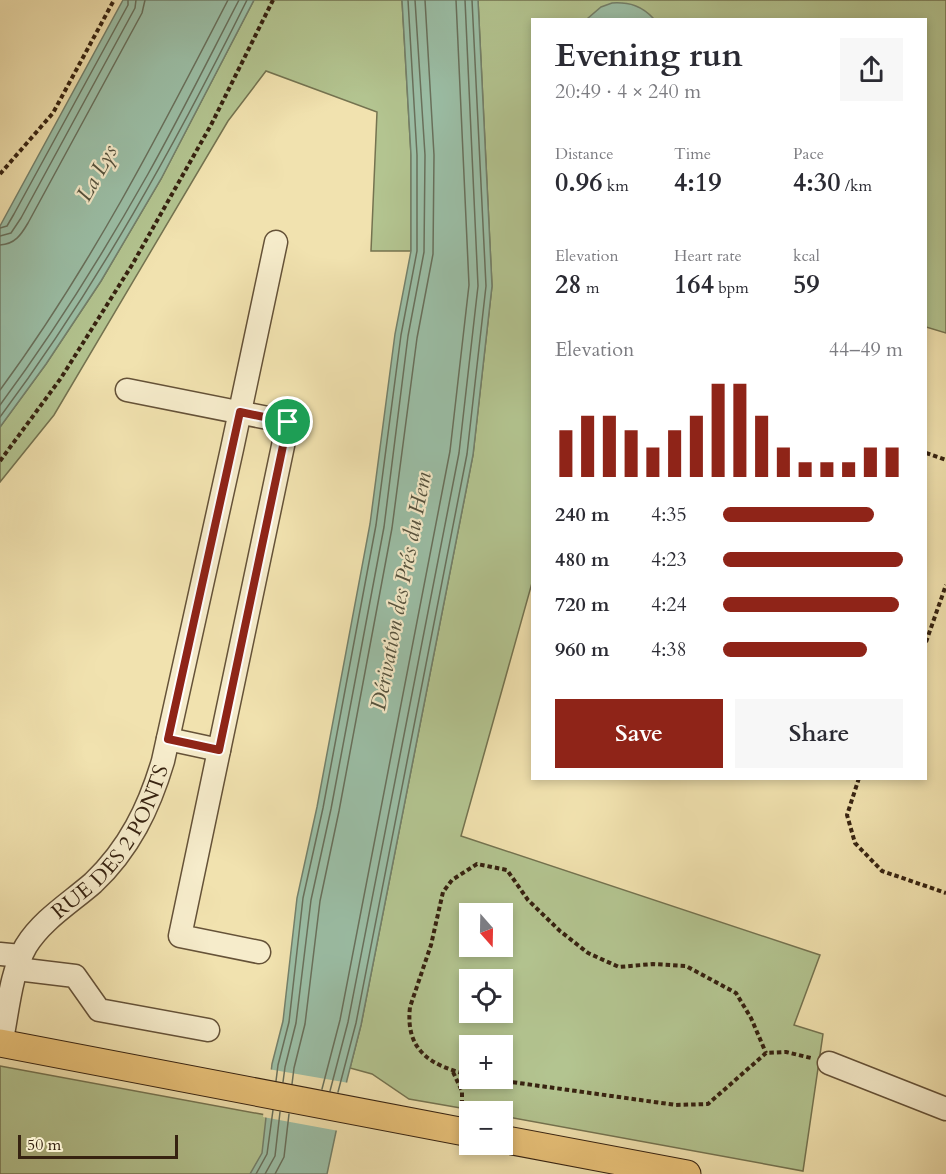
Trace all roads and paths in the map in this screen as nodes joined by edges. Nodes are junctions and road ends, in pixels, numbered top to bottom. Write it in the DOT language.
graph roads {
  1 [pos="114,0"];
  2 [pos="273,0"];
  3 [pos="0,174"];
  4 [pos="276,242"];
  5 [pos="127,390"];
  6 [pos="240,412"];
  7 [pos="927,453"];
  8 [pos="946,460"];
  9 [pos="0,461"];
  10 [pos="946,585"];
  11 [pos="927,639"];
  12 [pos="168,739"];
  13 [pos="219,750"];
  14 [pos="858,780"];
  15 [pos="946,893"];
  16 [pos="259,952"];
  17 [pos="12,960"];
  18 [pos="208,1030"];
  19 [pos="1,1044"];
  20 [pos="766,1053"];
  21 [pos="829,1063"];
  22 [pos="453,1071"];
  23 [pos="459,1072"];
  24 [pos="513,1082"];
  25 [pos="462,1101"];
  26 [pos="946,1109"];
  27 [pos="459,1131"];
  28 [pos="513,1141"];
  29 [pos="687,1174"];
  1 -- 3 [label="path"];
  2 -- 9 [label="path"];
  4 -- 6 [label="street, RUE DES 2 PONTS"];
  5 -- 6 [label="street"];
  6 -- 12 [label="street, RUE DES 2 PONTS"];
  6 -- 13 [label="street"];
  7 -- 8 [label="path"];
  10 -- 11 [label="path"];
  12 -- 13 [label="street"];
  12 -- 17 [label="street, RUE DES 2 PONTS"];
  13 -- 16 [label="street"];
  14 -- 15 [label="path"];
  17 -- 18 [label="street"];
  17 -- 19 [label="street, RUE DES 2 PONTS"];
  19 -- 27 [label="main road"];
  20 -- 21 [label="path"];
  20 -- 22 [label="path"];
  20 -- 24 [label="path"];
  21 -- 26 [label="street"];
  22 -- 23 [label="path"];
  22 -- 25 [label="path"];
  28 -- 29 [label="main road"];
}
